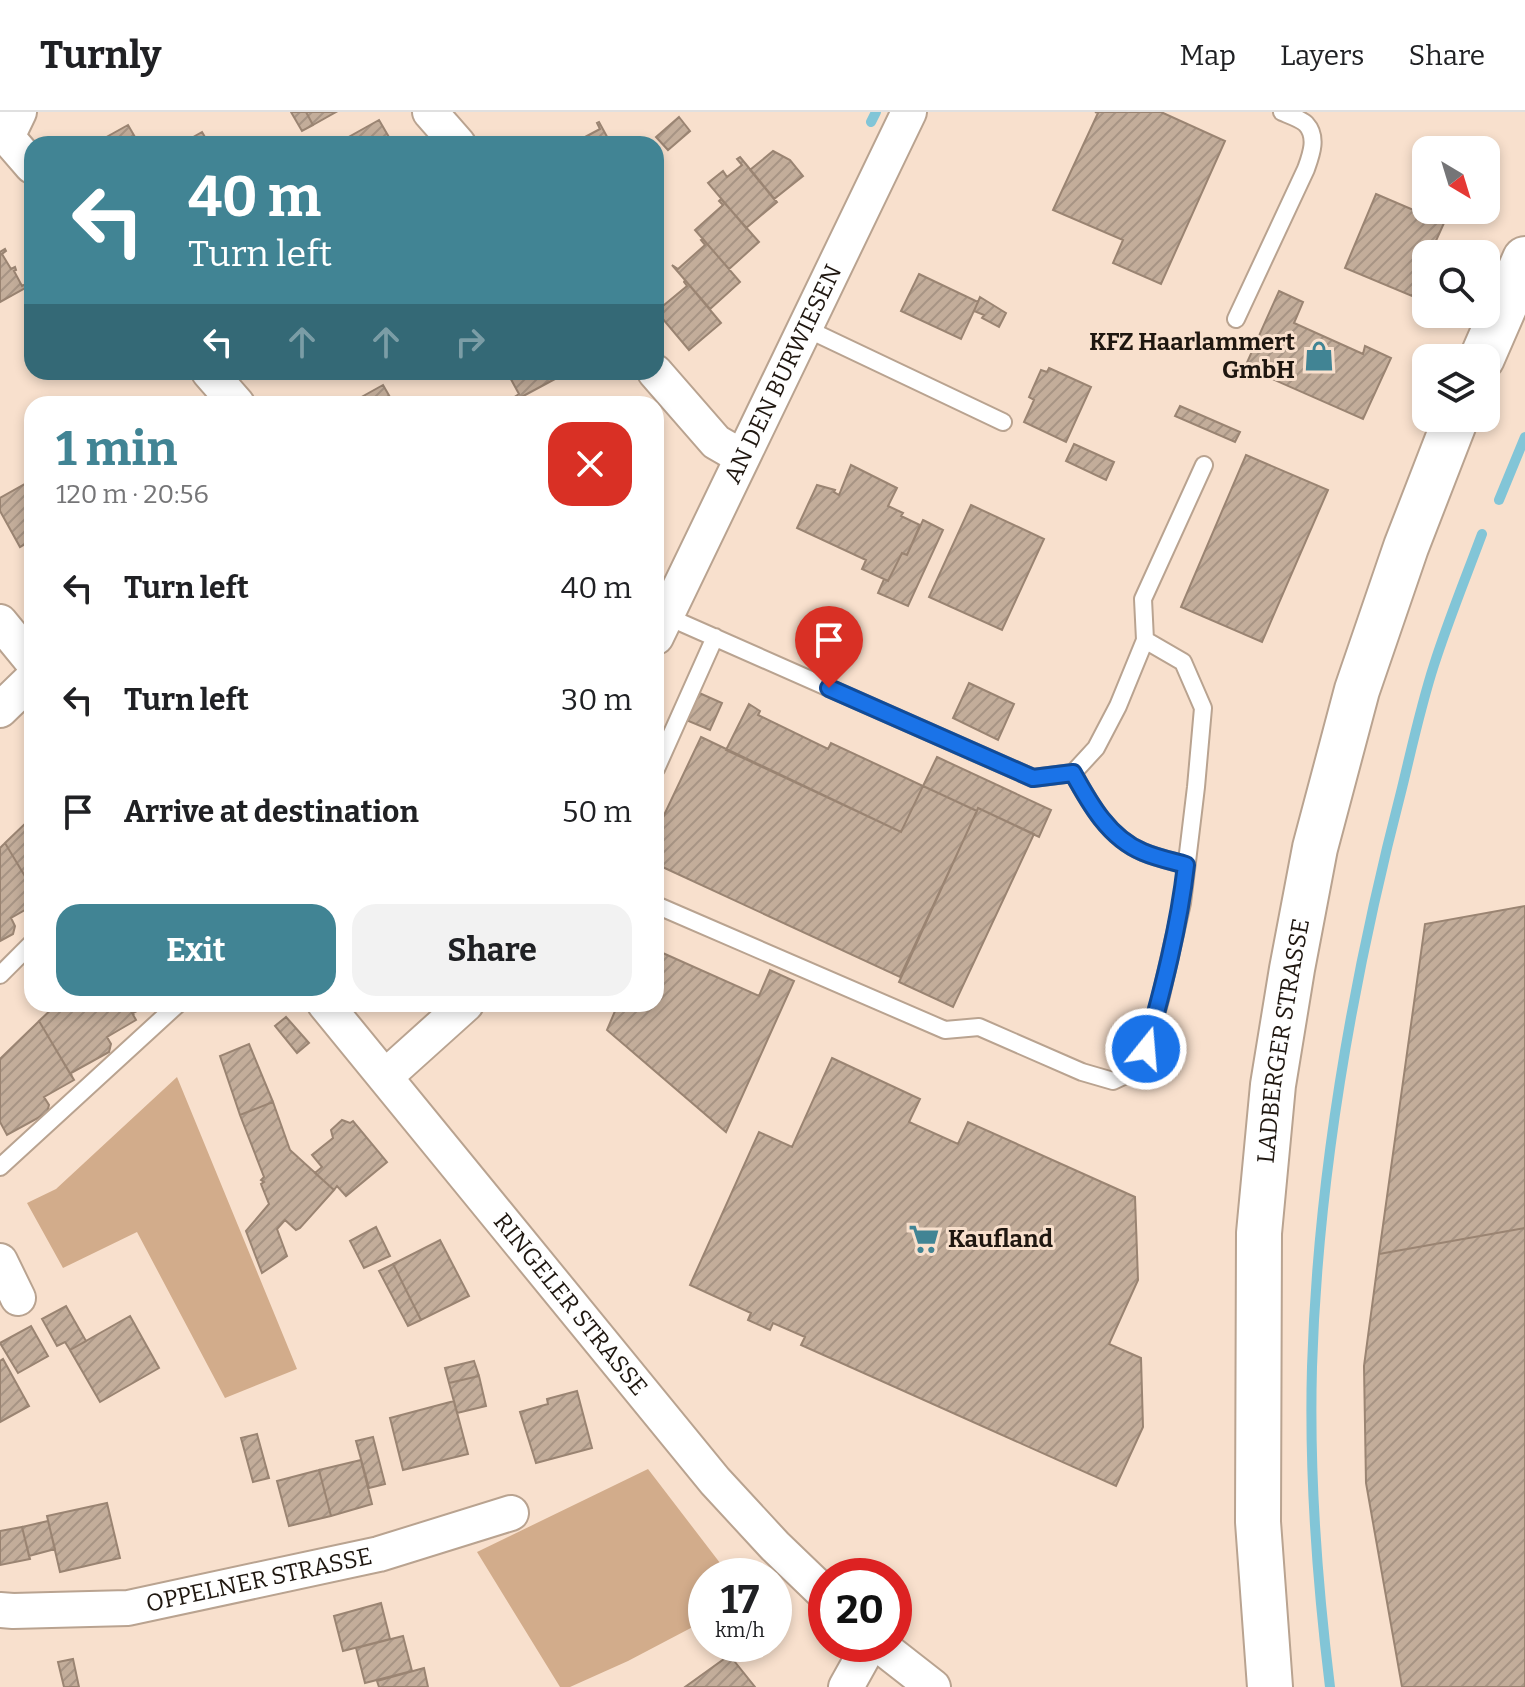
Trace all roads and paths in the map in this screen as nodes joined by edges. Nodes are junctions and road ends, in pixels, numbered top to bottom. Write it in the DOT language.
graph roads {
  1 [pos="19,112"];
  2 [pos="430,112"];
  3 [pos="909,112"];
  4 [pos="1282,112"];
  5 [pos="451,136"];
  6 [pos="24,157"];
  7 [pos="1525,259"];
  8 [pos="1236,319"];
  9 [pos="805,328"];
  10 [pos="1488,344"];
  11 [pos="216,380"];
  12 [pos="662,380"];
  13 [pos="230,396"];
  14 [pos="1003,422"];
  15 [pos="1451,432"];
  16 [pos="742,457"];
  17 [pos="1204,465"];
  18 [pos="664,620"];
  19 [pos="0,622"];
  20 [pos="664,627"];
  21 [pos="715,637"];
  22 [pos="1145,640"];
  23 [pos="24,651"];
  24 [pos="24,687"];
  25 [pos="0,710"];
  26 [pos="664,751"];
  27 [pos="1073,773"];
  28 [pos="1186,865"];
  29 [pos="664,908"];
  30 [pos="24,951"];
  31 [pos="0,975"];
  32 [pos="169,1012"];
  33 [pos="332,1012"];
  34 [pos="457,1012"];
  35 [pos="386,1076"];
  36 [pos="0,1167"];
  37 [pos="0,1261"];
  38 [pos="18,1298"];
  39 [pos="511,1513"];
  40 [pos="808,1578"];
  41 [pos="0,1610"];
  42 [pos="860,1662"];
  43 [pos="901,1662"];
  44 [pos="846,1687"];
  45 [pos="933,1687"];
  46 [pos="1270,1687"];
  1 -- 6 [label="street"];
  2 -- 5 [label="street"];
  3 -- 9 [label="street, AN DEN BURWIESEN"];
  4 -- 8 [label="lane"];
  7 -- 10 [label="main road"];
  9 -- 14 [label="lane"];
  9 -- 16 [label="street, AN DEN BURWIESEN"];
  11 -- 13 [label="street"];
  12 -- 16 [label="street"];
  15 -- 46 [label="main road, LADBERGER STRASSE"];
  16 -- 18 [label="street, AN DEN BURWIESEN"];
  17 -- 22 [label="lane"];
  19 -- 23 [label="street"];
  20 -- 21 [label="lane"];
  21 -- 26 [label="lane"];
  21 -- 27 [label="lane"];
  22 -- 27 [label="lane"];
  22 -- 28 [label="lane"];
  24 -- 25 [label="street"];
  27 -- 28 [label="lane"];
  28 -- 29 [label="lane"];
  30 -- 31 [label="lane"];
  32 -- 36 [label="lane"];
  33 -- 35 [label="street, RINGELER STRASSE"];
  34 -- 35 [label="street"];
  35 -- 40 [label="street, RINGELER STRASSE"];
  37 -- 38 [label="street"];
  39 -- 41 [label="street, OPPELNER STRASSE"];
  42 -- 44 [label="street"];
  43 -- 45 [label="street"];
}
